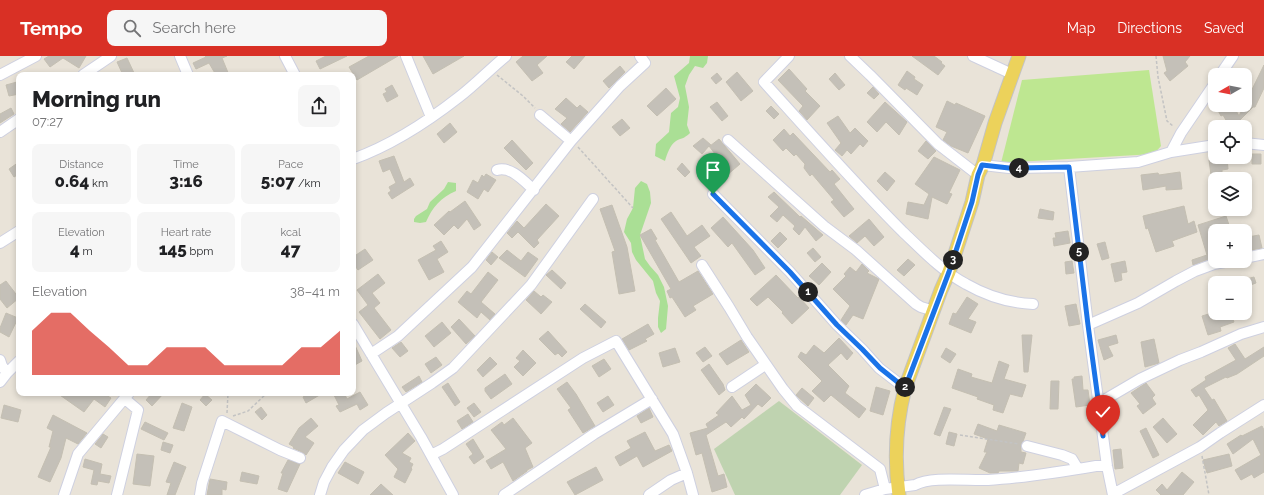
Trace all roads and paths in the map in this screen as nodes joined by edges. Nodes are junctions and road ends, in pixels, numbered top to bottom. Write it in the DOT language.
graph roads {
  1 [pos="36,56"];
  2 [pos="111,56"];
  3 [pos="180,56"];
  4 [pos="285,56"];
  5 [pos="406,56"];
  6 [pos="506,56"];
  7 [pos="640,56"];
  8 [pos="789,56"];
  9 [pos="850,56"];
  10 [pos="973,56"];
  11 [pos="1019,56"];
  12 [pos="1156,56"];
  13 [pos="1234,56"];
  14 [pos="1225,68"];
  15 [pos="491,70"];
  16 [pos="87,72"];
  17 [pos="187,72"];
  18 [pos="293,72"];
  19 [pos="1012,74"];
  20 [pos="0,75"];
  21 [pos="1208,93"];
  22 [pos="540,115"];
  23 [pos="431,117"];
  24 [pos="16,121"];
  25 [pos="0,132"];
  26 [pos="1181,133"];
  27 [pos="728,140"];
  28 [pos="570,141"];
  29 [pos="1252,144"];
  30 [pos="1264,145"];
  31 [pos="1208,146"];
  32 [pos="1171,152"];
  33 [pos="356,158"];
  34 [pos="1069,167"];
  35 [pos="497,170"];
  36 [pos="980,170"];
  37 [pos="534,190"];
  38 [pos="713,194"];
  39 [pos="593,200"];
  40 [pos="633,208"];
  41 [pos="16,233"];
  42 [pos="0,243"];
  43 [pos="1264,254"];
  44 [pos="1252,257"];
  45 [pos="702,265"];
  46 [pos="1208,266"];
  47 [pos="949,272"];
  48 [pos="1032,304"];
  49 [pos="934,311"];
  50 [pos="1088,325"];
  51 [pos="1264,327"];
  52 [pos="356,329"];
  53 [pos="371,354"];
  54 [pos="0,360"];
  55 [pos="16,364"];
  56 [pos="766,365"];
  57 [pos="7,373"];
  58 [pos="0,382"];
  59 [pos="732,387"];
  60 [pos="905,388"];
  61 [pos="127,396"];
  62 [pos="228,396"];
  63 [pos="265,396"];
  64 [pos="652,399"];
  65 [pos="1099,403"];
  66 [pos="400,404"];
  67 [pos="1264,405"];
  68 [pos="222,421"];
  69 [pos="960,435"];
  70 [pos="1027,446"];
  71 [pos="1200,446"];
  72 [pos="431,455"];
  73 [pos="300,458"];
  74 [pos="1107,466"];
  75 [pos="1078,469"];
  76 [pos="687,473"];
  77 [pos="894,491"];
  78 [pos="1113,494"];
  79 [pos="64,495"];
  80 [pos="116,495"];
  81 [pos="200,495"];
  82 [pos="320,495"];
  83 [pos="452,495"];
  84 [pos="504,495"];
  85 [pos="649,495"];
  86 [pos="693,495"];
  87 [pos="865,495"];
  88 [pos="1210,495"];
  1 -- 20 [label="street"];
  2 -- 16 [label="street"];
  3 -- 17 [label="street"];
  4 -- 18 [label="street"];
  5 -- 23 [label="street"];
  6 -- 15 [label="street"];
  7 -- 28 [label="street"];
  8 -- 47 [label="street"];
  9 -- 36 [label="street"];
  10 -- 19 [label="street"];
  11 -- 19 [label="main road"];
  12 -- 26 [label="path"];
  13 -- 14 [label="street"];
  15 -- 22 [label="path"];
  15 -- 23 [label="street"];
  19 -- 36 [label="main road"];
  21 -- 26 [label="street"];
  22 -- 28 [label="street"];
  23 -- 33 [label="street"];
  24 -- 25 [label="street"];
  26 -- 32 [label="street"];
  27 -- 49 [label="street"];
  28 -- 37 [label="street"];
  28 -- 40 [label="path"];
  29 -- 30 [label="street"];
  31 -- 32 [label="street"];
  32 -- 34 [label="street"];
  34 -- 36 [label="street"];
  34 -- 50 [label="street"];
  35 -- 37 [label="street"];
  36 -- 47 [label="main road"];
  37 -- 53 [label="street"];
  38 -- 60 [label="street"];
  39 -- 66 [label="street"];
  41 -- 42 [label="street"];
  43 -- 44 [label="street"];
  45 -- 56 [label="street"];
  46 -- 50 [label="street"];
  47 -- 48 [label="street"];
  47 -- 49 [label="main road"];
  49 -- 60 [label="main road"];
  50 -- 65 [label="street"];
  51 -- 65 [label="street"];
  52 -- 53 [label="street"];
  53 -- 66 [label="street"];
  54 -- 57 [label="street"];
  55 -- 57 [label="street"];
  56 -- 59 [label="street"];
  56 -- 77 [label="street"];
  57 -- 58 [label="street"];
  60 -- 77 [label="main road"];
  61 -- 79 [label="street"];
  61 -- 80 [label="street"];
  62 -- 68 [label="path"];
  63 -- 68 [label="path"];
  64 -- 72 [label="street"];
  64 -- 76 [label="street"];
  64 -- 84 [label="street"];
  65 -- 74 [label="street"];
  66 -- 72 [label="street"];
  66 -- 82 [label="street"];
  67 -- 71 [label="street"];
  68 -- 73 [label="street"];
  68 -- 81 [label="street"];
  69 -- 70 [label="path"];
  70 -- 75 [label="street"];
  71 -- 78 [label="street"];
  71 -- 88 [label="path"];
  72 -- 83 [label="street"];
  74 -- 75 [label="street"];
  74 -- 78 [label="street"];
  75 -- 77 [label="street"];
  76 -- 85 [label="street"];
  76 -- 86 [label="street"];
  77 -- 87 [label="street"];
}
